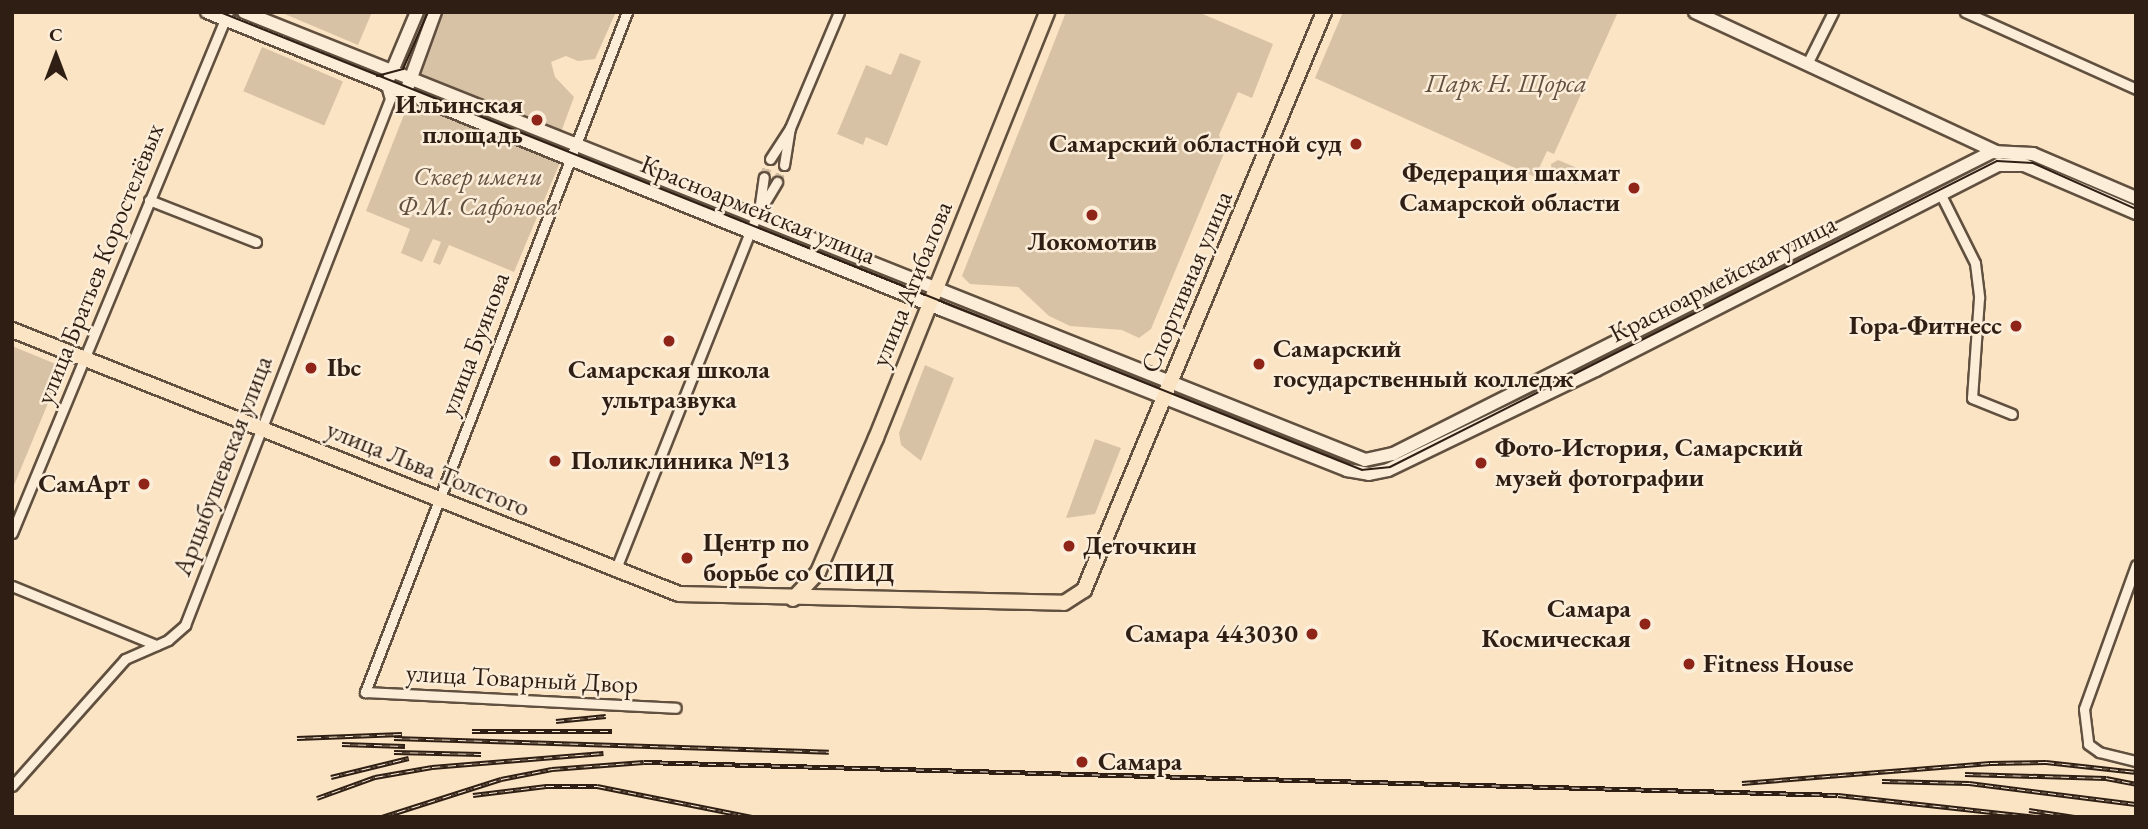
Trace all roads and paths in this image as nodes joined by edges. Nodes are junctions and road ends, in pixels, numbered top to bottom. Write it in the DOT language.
graph roads {
  1 [pos="207,12"];
  2 [pos="244,12"];
  3 [pos="417,12"];
  4 [pos="435,12"];
  5 [pos="627,12"];
  6 [pos="839,12"];
  7 [pos="1046,12"];
  8 [pos="1324,12"];
  9 [pos="1695,12"];
  10 [pos="1833,12"];
  11 [pos="1965,12"];
  12 [pos="226,16"];
  13 [pos="1807,64"];
  14 [pos="392,71"];
  15 [pos="411,79"];
  16 [pos="386,85"];
  17 [pos="2136,89"];
  18 [pos="404,92"];
  19 [pos="390,99"];
  20 [pos="790,128"];
  21 [pos="1951,129"];
  22 [pos="574,145"];
  23 [pos="2023,151"];
  24 [pos="1994,152"];
  25 [pos="569,159"];
  26 [pos="770,159"];
  27 [pos="784,164"];
  28 [pos="2018,165"];
  29 [pos="764,177"];
  30 [pos="777,183"];
  31 [pos="1940,193"];
  32 [pos="2136,198"];
  33 [pos="149,200"];
  34 [pos="2136,213"];
  35 [pos="758,214"];
  36 [pos="750,232"];
  37 [pos="256,242"];
  38 [pos="936,290"];
  39 [pos="930,304"];
  40 [pos="12,330"];
  41 [pos="85,359"];
  42 [pos="1168,391"];
  43 [pos="2012,414"];
  44 [pos="261,429"];
  45 [pos="439,500"];
  46 [pos="12,533"];
  47 [pos="2136,565"];
  48 [pos="615,571"];
  49 [pos="818,572"];
  50 [pos="12,586"];
  51 [pos="793,599"];
  52 [pos="837,600"];
  53 [pos="156,645"];
  54 [pos="366,692"];
  55 [pos="676,708"];
  56 [pos="2136,761"];
  57 [pos="12,786"];
  1 -- 12 [label="main road, Красноармейская улица"];
  2 -- 14 [label="main road, Красноармейская улица"];
  3 -- 14 [label="main road"];
  4 -- 15 [label="main road"];
  5 -- 22 [label="street, улица Буянова"];
  6 -- 20 [label="street"];
  7 -- 38 [label="main road, улица Агибалова"];
  8 -- 42 [label="main road, Спортивная улица"];
  9 -- 13 [label="main road"];
  10 -- 13 [label="street"];
  11 -- 17 [label="street"];
  12 -- 16 [label="main road, Красноармейская улица"];
  12 -- 33 [label="street, улица Братьев Коростелёвых"];
  13 -- 21 [label="main road"];
  14 -- 15 [label="main road, Красноармейская улица"];
  14 -- 16 [label="main road"];
  15 -- 18 [label="main road"];
  15 -- 22 [label="main road, Красноармейская улица"];
  16 -- 18 [label="main road, Красноармейская улица"];
  16 -- 19 [label="street"];
  18 -- 19 [label="street"];
  18 -- 25 [label="main road, Красноармейская улица"];
  19 -- 44 [label="street, Арцыбушевская улица"];
  20 -- 26 [label="street"];
  20 -- 27 [label="street"];
  21 -- 23 [label="main road"];
  21 -- 24 [label="main road"];
  22 -- 25 [label="street, улица Буянова"];
  22 -- 35 [label="main road, Красноармейская улица"];
  23 -- 24 [label="main road"];
  23 -- 32 [label="main road"];
  24 -- 28 [label="main road"];
  24 -- 42 [label="main road, Красноармейская улица"];
  25 -- 36 [label="main road, Красноармейская улица"];
  25 -- 45 [label="street, улица Буянова"];
  28 -- 31 [label="main road, Красноармейская улица"];
  28 -- 34 [label="main road"];
  29 -- 35 [label="street"];
  30 -- 35 [label="street"];
  31 -- 42 [label="main road, Красноармейская улица"];
  31 -- 43 [label="street"];
  33 -- 37 [label="street"];
  33 -- 41 [label="street, улица Братьев Коростелёвых"];
  35 -- 36 [label="street"];
  35 -- 38 [label="main road, Красноармейская улица"];
  36 -- 39 [label="main road, Красноармейская улица"];
  36 -- 48 [label="street"];
  38 -- 39 [label="main road, улица Агибалова"];
  38 -- 42 [label="main road, Красноармейская улица"];
  39 -- 42 [label="main road, Красноармейская улица"];
  39 -- 49 [label="main road, улица Агибалова"];
  40 -- 41 [label="main road, улица Льва Толстого"];
  41 -- 44 [label="main road, улица Льва Толстого"];
  41 -- 46 [label="street, улица Братьев Коростелёвых"];
  42 -- 52 [label="main road, Спортивная улица"];
  44 -- 45 [label="main road, улица Льва Толстого"];
  44 -- 53 [label="street, Арцыбушевская улица"];
  45 -- 48 [label="main road, улица Льва Толстого"];
  45 -- 54 [label="street, улица Буянова"];
  47 -- 56 [label="street"];
  48 -- 51 [label="main road, улица Льва Толстого"];
  49 -- 51 [label="main road"];
  49 -- 52 [label="main road"];
  50 -- 53 [label="street"];
  51 -- 52 [label="main road, улица Льва Толстого"];
  53 -- 57 [label="street, Арцыбушевская улица"];
  54 -- 55 [label="street, улица Товарный Двор"];
}
